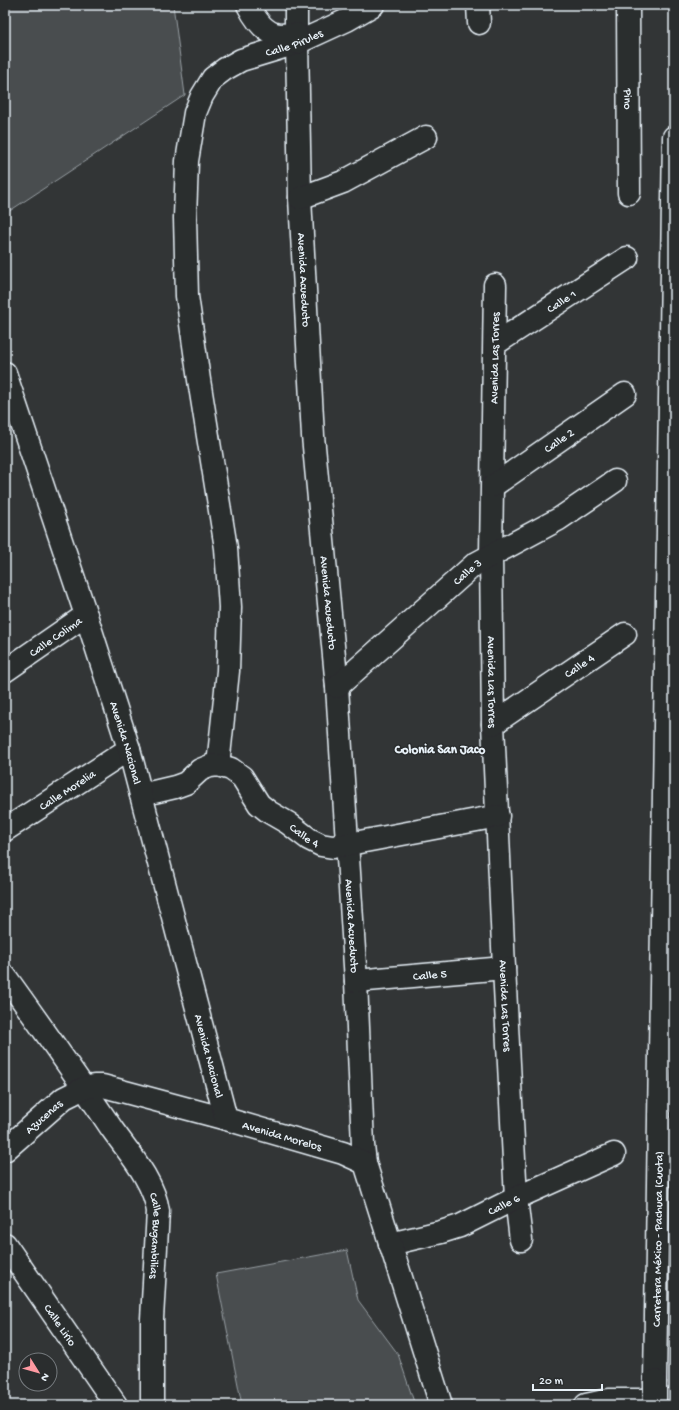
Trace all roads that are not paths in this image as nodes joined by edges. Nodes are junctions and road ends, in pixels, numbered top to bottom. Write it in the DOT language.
graph roads {
  1 [pos="248,5"];
  2 [pos="296,5"];
  3 [pos="373,5"];
  4 [pos="628,5"];
  5 [pos="297,39"];
  6 [pos="426,137"];
  7 [pos="674,138"];
  8 [pos="629,194"];
  9 [pos="300,198"];
  10 [pos="627,258"];
  11 [pos="495,285"];
  12 [pos="494,344"];
  13 [pos="5,373"];
  14 [pos="625,394"];
  15 [pos="615,481"];
  16 [pos="492,486"];
  17 [pos="491,554"];
  18 [pos="86,616"];
  19 [pos="625,634"];
  20 [pos="5,671"];
  21 [pos="338,688"];
  22 [pos="493,724"];
  23 [pos="129,749"];
  24 [pos="218,765"];
  25 [pos="141,795"];
  26 [pos="498,816"];
  27 [pos="5,830"];
  28 [pos="347,845"];
  29 [pos="504,968"];
  30 [pos="5,976"];
  31 [pos="356,981"];
  32 [pos="84,1088"];
  33 [pos="226,1119"];
  34 [pos="5,1150"];
  35 [pos="614,1154"];
  36 [pos="365,1163"];
  37 [pos="516,1198"];
  38 [pos="521,1240"];
  39 [pos="5,1244"];
  40 [pos="390,1244"];
  41 [pos="674,1400"];
  42 [pos="116,1405"];
  43 [pos="152,1405"];
  44 [pos="441,1405"];
  45 [pos="586,1405"];
  46 [pos="654,1405"];
  1 -- 5 [label="main road"];
  2 -- 5 [label="main road, Avenida Acueducto"];
  3 -- 5 [label="main road, Calle Pirules"];
  4 -- 8 [label="main road, Pino"];
  5 -- 9 [label="main road, Avenida Acueducto"];
  5 -- 24 [label="main road, Calle Pirules"];
  6 -- 9 [label="main road"];
  7 -- 46 [label="main road, Carretera México - Pachuca (Cuota), bridge"];
  9 -- 21 [label="main road, Avenida Acueducto"];
  10 -- 12 [label="main road, Calle 1"];
  11 -- 12 [label="main road, Avenida Las Torres"];
  12 -- 16 [label="main road, Avenida Las Torres"];
  13 -- 18 [label="main road, Avenida Nacional"];
  14 -- 16 [label="main road, Calle 2"];
  15 -- 17 [label="main road, Calle 3"];
  16 -- 17 [label="main road, Avenida Las Torres"];
  17 -- 21 [label="main road, Calle 3"];
  17 -- 22 [label="main road, Avenida Las Torres"];
  18 -- 20 [label="main road, Calle Colima"];
  18 -- 23 [label="main road, Avenida Nacional"];
  19 -- 22 [label="main road, Calle 4"];
  21 -- 28 [label="main road, Avenida Acueducto"];
  22 -- 26 [label="main road, Avenida Las Torres"];
  23 -- 25 [label="main road, Avenida Nacional"];
  23 -- 27 [label="main road, Calle Morelia"];
  24 -- 25 [label="main road"];
  24 -- 28 [label="main road, Calle 4"];
  25 -- 33 [label="main road, Avenida Nacional"];
  26 -- 28 [label="main road, Calle 4"];
  26 -- 29 [label="main road, Avenida Las Torres"];
  28 -- 31 [label="main road, Avenida Acueducto"];
  29 -- 31 [label="main road, Calle 5"];
  29 -- 37 [label="main road, Avenida Las Torres"];
  30 -- 32 [label="main road"];
  31 -- 36 [label="main road, Avenida Acueducto"];
  32 -- 33 [label="main road, Avenida Morelos"];
  32 -- 34 [label="main road, Azucenas"];
  32 -- 43 [label="main road, Calle Bugambilias"];
  33 -- 36 [label="main road, Avenida Morelos"];
  35 -- 37 [label="main road, Calle 6"];
  36 -- 40 [label="main road"];
  37 -- 38 [label="main road, Avenida Las Torres"];
  37 -- 40 [label="main road, Calle 6"];
  39 -- 42 [label="main road, Calle Lirio"];
  40 -- 44 [label="main road"];
  41 -- 45 [label="main road"];
}
